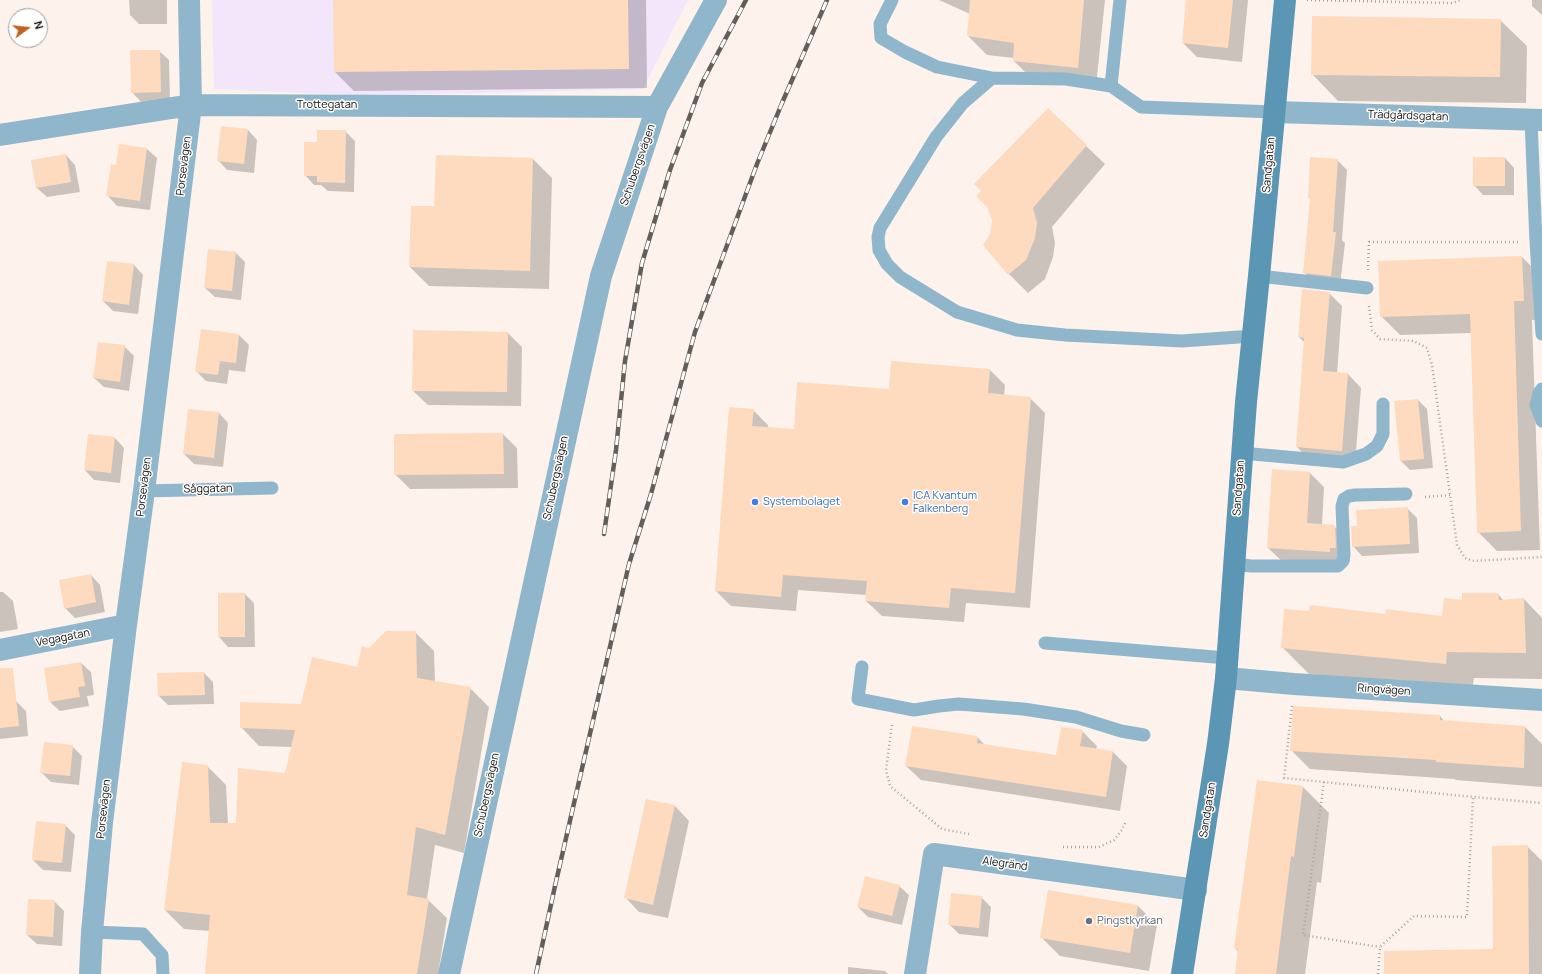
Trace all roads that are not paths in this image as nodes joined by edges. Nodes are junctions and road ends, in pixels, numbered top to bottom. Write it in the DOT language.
graph roads {
  1 [pos="189,0"];
  2 [pos="716,0"];
  3 [pos="892,0"];
  4 [pos="1120,0"];
  5 [pos="1285,0"];
  6 [pos="992,78"];
  7 [pos="1111,86"];
  8 [pos="191,105"];
  9 [pos="657,107"];
  10 [pos="1274,112"];
  11 [pos="1537,120"];
  12 [pos="0,135"];
  13 [pos="1259,276"];
  14 [pos="1367,288"];
  15 [pos="1542,334"];
  16 [pos="1253,336"];
  17 [pos="1542,389"];
  18 [pos="1382,404"];
  19 [pos="1542,421"];
  20 [pos="1241,453"];
  21 [pos="272,488"];
  22 [pos="144,491"];
  23 [pos="1406,494"];
  24 [pos="1233,564"];
  25 [pos="126,625"];
  26 [pos="1045,643"];
  27 [pos="0,650"];
  28 [pos="862,667"];
  29 [pos="1226,668"];
  30 [pos="1542,700"];
  31 [pos="1144,735"];
  32 [pos="1196,890"];
  33 [pos="92,932"];
  34 [pos="90,974"];
  35 [pos="163,974"];
  36 [pos="449,974"];
  37 [pos="915,974"];
  38 [pos="1182,974"];
  1 -- 8 [label="street, Porsevägen"];
  2 -- 9 [label="street, Schubergsvägen"];
  3 -- 6 [label="lane"];
  4 -- 7 [label="lane"];
  5 -- 10 [label="main road, Sandgatan"];
  6 -- 7 [label="lane"];
  6 -- 16 [label="lane"];
  7 -- 10 [label="lane"];
  8 -- 9 [label="street, Trottegatan"];
  8 -- 12 [label="street, Trottegatan"];
  8 -- 22 [label="street, Porsevägen"];
  9 -- 36 [label="street, Schubergsvägen"];
  10 -- 11 [label="street, Trädgårdsgatan"];
  10 -- 13 [label="main road, Sandgatan"];
  11 -- 15 [label="lane"];
  13 -- 14 [label="lane"];
  13 -- 16 [label="main road, Sandgatan"];
  16 -- 20 [label="main road, Sandgatan"];
  17 -- 19 [label="lane"];
  18 -- 20 [label="lane"];
  20 -- 24 [label="main road, Sandgatan"];
  21 -- 22 [label="lane, Såggatan"];
  22 -- 25 [label="street, Porsevägen"];
  23 -- 24 [label="lane"];
  24 -- 29 [label="main road, Sandgatan"];
  25 -- 27 [label="street, Vegagatan"];
  25 -- 33 [label="street, Porsevägen"];
  26 -- 29 [label="lane"];
  28 -- 31 [label="lane"];
  29 -- 30 [label="street, Ringvägen"];
  29 -- 32 [label="main road, Sandgatan"];
  32 -- 37 [label="street, Alegränd"];
  32 -- 38 [label="main road, Sandgatan"];
  33 -- 34 [label="street, Porsevägen"];
  33 -- 35 [label="lane"];
}
